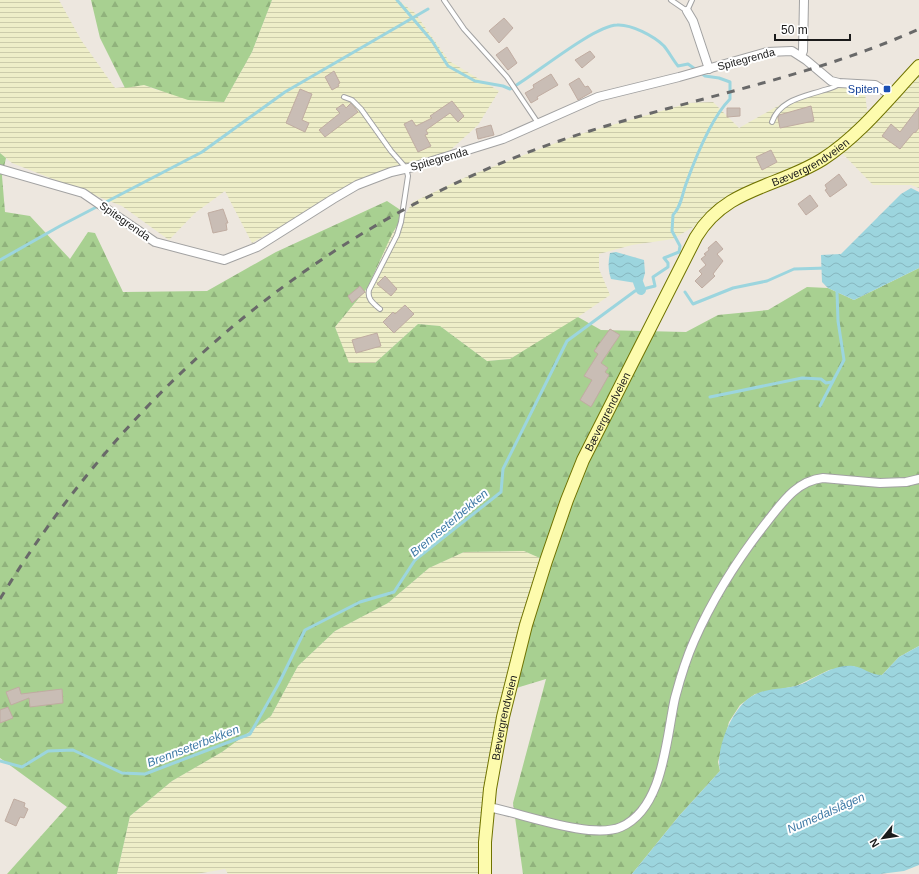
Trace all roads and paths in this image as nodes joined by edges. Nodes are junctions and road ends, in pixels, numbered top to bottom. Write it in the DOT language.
graph roads {
  1 [pos="444,0"];
  2 [pos="671,0"];
  3 [pos="692,0"];
  4 [pos="804,0"];
  5 [pos="687,12"];
  6 [pos="801,56"];
  7 [pos="919,66"];
  8 [pos="709,69"];
  9 [pos="839,83"];
  10 [pos="891,95"];
  11 [pos="344,97"];
  12 [pos="772,122"];
  13 [pos="538,123"];
  14 [pos="406,168"];
  15 [pos="0,169"];
  16 [pos="380,309"];
  17 [pos="919,479"];
  18 [pos="488,807"];
  19 [pos="485,874"];
  1 -- 13 [label="lane"];
  2 -- 5 [label="lane"];
  3 -- 5 [label="lane"];
  4 -- 6 [label="street"];
  5 -- 8 [label="street"];
  6 -- 8 [label="street, Spitegrenda"];
  6 -- 9 [label="street, Spitegrenda"];
  7 -- 10 [label="main road, Bævergrendveien"];
  8 -- 13 [label="street, Spitegrenda"];
  9 -- 10 [label="street, Spitegrenda"];
  9 -- 12 [label="lane"];
  10 -- 18 [label="main road, Bævergrendveien"];
  11 -- 14 [label="lane"];
  13 -- 14 [label="street, Spitegrenda"];
  14 -- 15 [label="street, Spitegrenda"];
  14 -- 16 [label="lane"];
  17 -- 18 [label="street"];
  18 -- 19 [label="main road, Bævergrendveien"];
}
